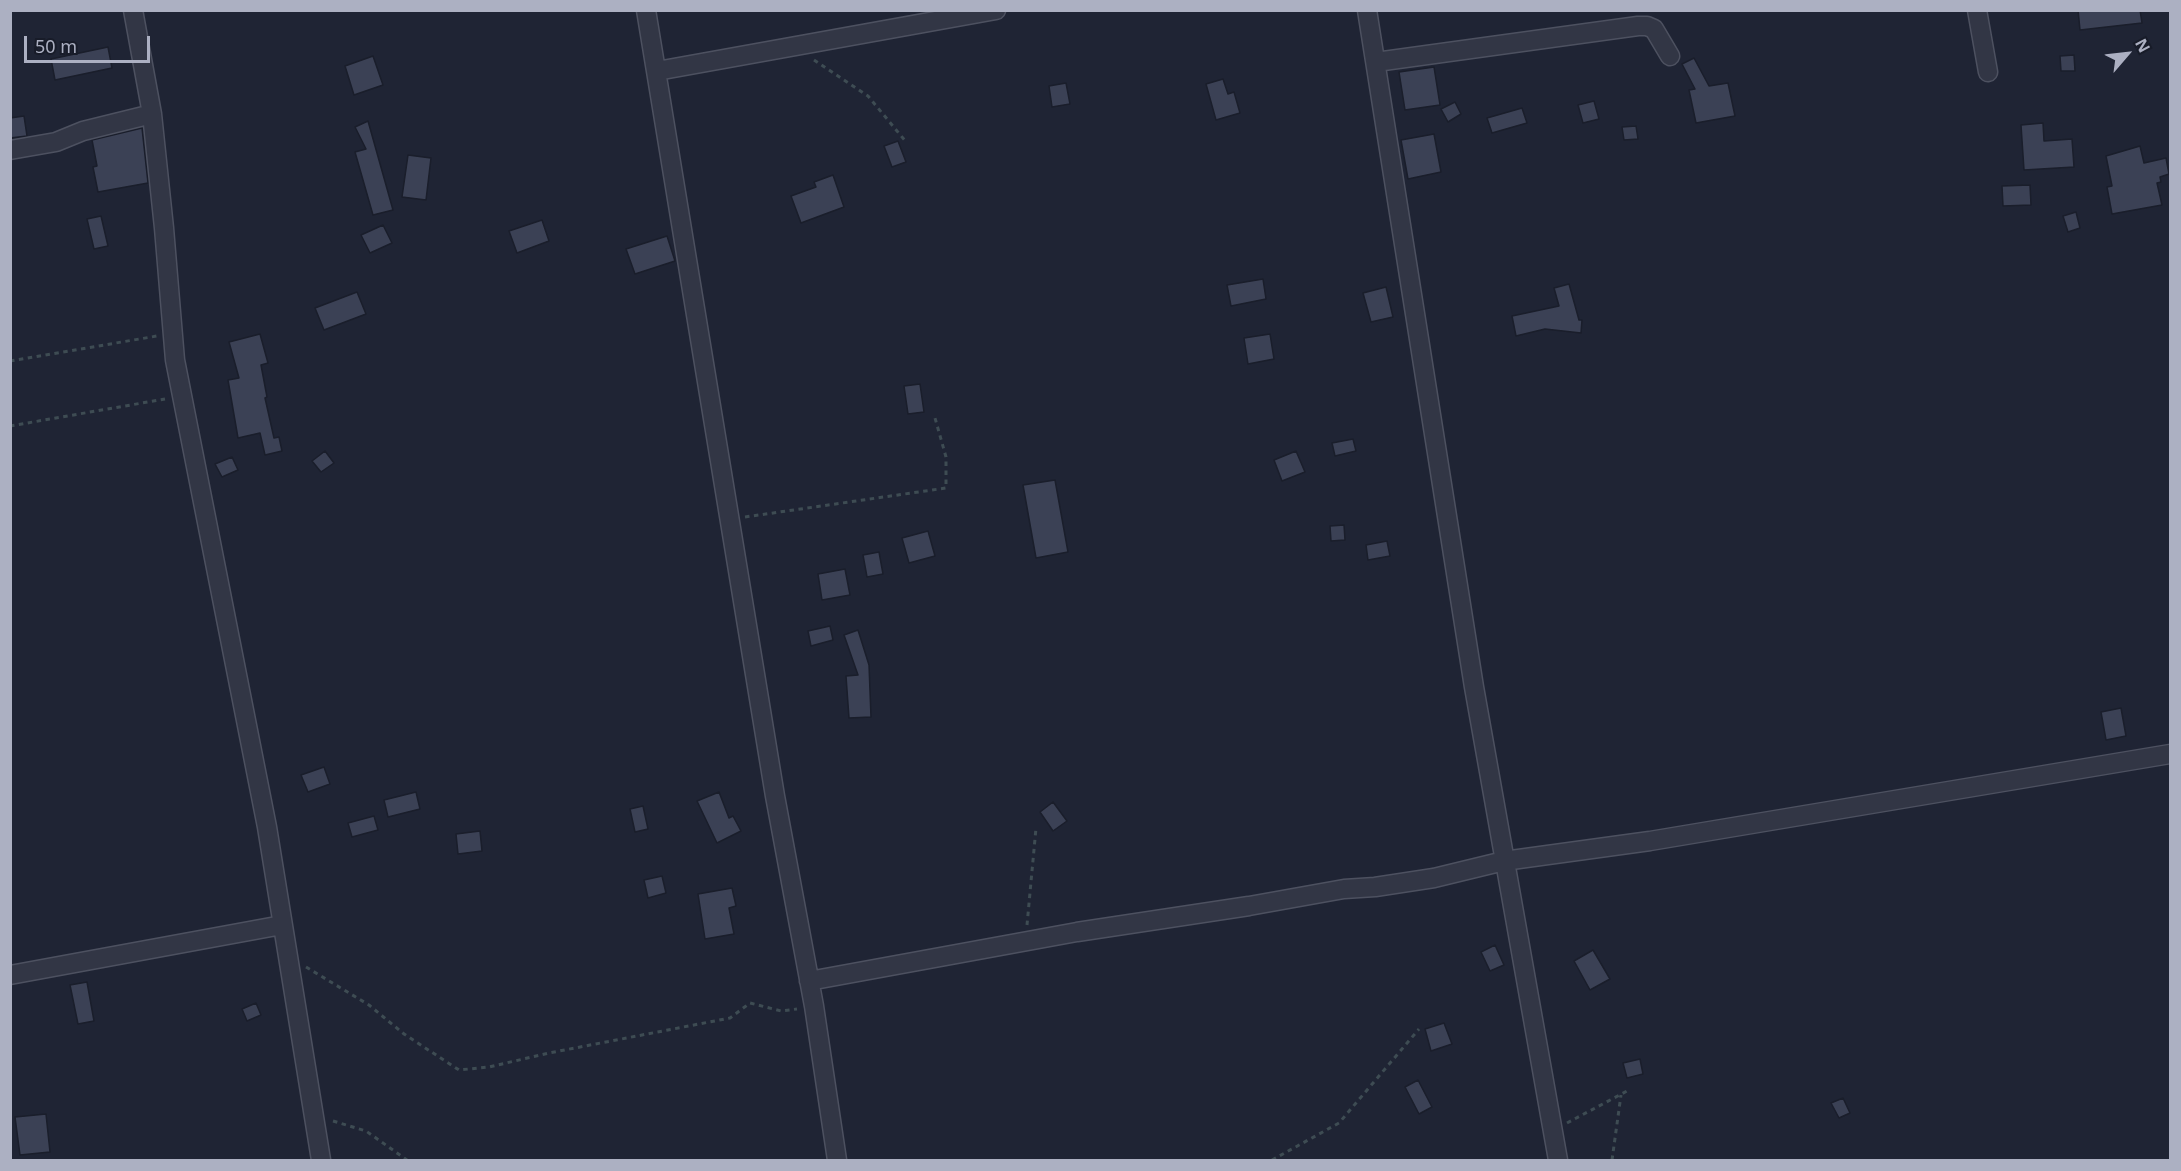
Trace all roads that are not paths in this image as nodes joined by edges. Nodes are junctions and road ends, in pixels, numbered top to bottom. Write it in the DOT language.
graph roads {
  1 [pos="133,10"];
  2 [pos="646,10"];
  3 [pos="996,10"];
  4 [pos="1367,10"];
  5 [pos="1977,10"];
  6 [pos="1670,56"];
  7 [pos="1376,62"];
  8 [pos="657,71"];
  9 [pos="1988,72"];
  10 [pos="152,114"];
  11 [pos="10,150"];
  12 [pos="2170,754"];
  13 [pos="1504,861"];
  14 [pos="282,925"];
  15 [pos="10,975"];
  16 [pos="809,981"];
  17 [pos="321,1161"];
  18 [pos="837,1161"];
  19 [pos="1558,1161"];
  1 -- 10 [label="street"];
  2 -- 8 [label="street"];
  3 -- 8 [label="street"];
  4 -- 7 [label="street"];
  5 -- 9 [label="street"];
  6 -- 7 [label="street"];
  7 -- 13 [label="street"];
  8 -- 16 [label="street"];
  10 -- 11 [label="street"];
  10 -- 14 [label="street"];
  12 -- 13 [label="street"];
  13 -- 16 [label="street"];
  13 -- 19 [label="street"];
  14 -- 15 [label="street"];
  14 -- 17 [label="street"];
  16 -- 18 [label="street"];
}
